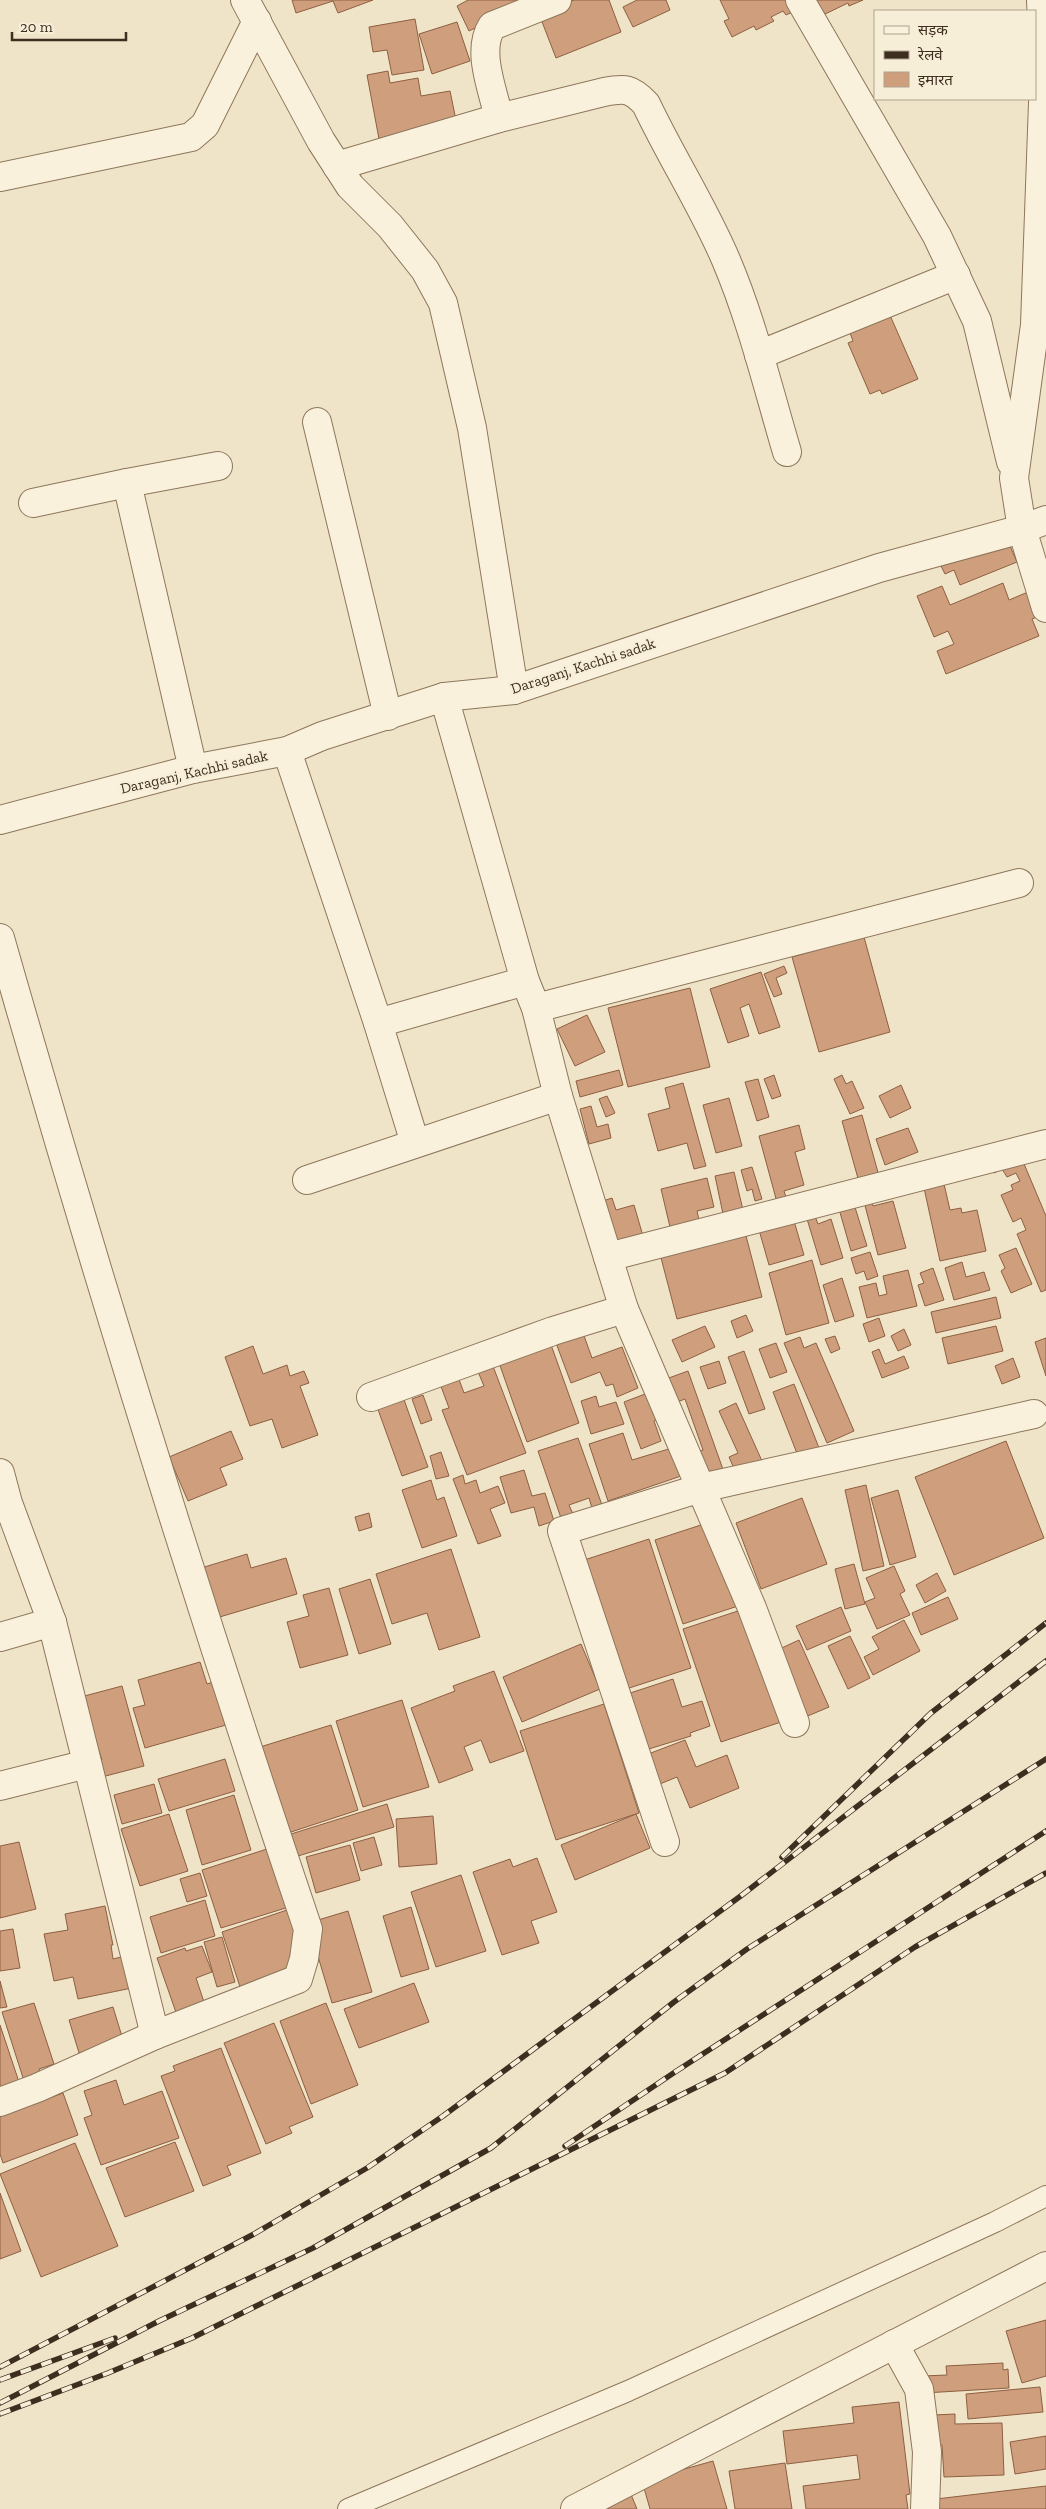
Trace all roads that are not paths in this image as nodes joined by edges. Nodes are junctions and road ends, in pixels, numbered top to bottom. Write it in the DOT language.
graph roads {
  1 [pos="557,0"];
  2 [pos="800,0"];
  3 [pos="1041,0"];
  4 [pos="251,10"];
  5 [pos="499,118"];
  6 [pos="337,166"];
  7 [pos="0,177"];
  8 [pos="956,275"];
  9 [pos="758,356"];
  10 [pos="317,422"];
  11 [pos="787,452"];
  12 [pos="218,466"];
  13 [pos="1014,478"];
  14 [pos="127,483"];
  15 [pos="33,503"];
  16 [pos="1034,524"];
  17 [pos="1046,608"];
  18 [pos="514,690"];
  19 [pos="444,697"];
  20 [pos="388,716"];
  21 [pos="287,751"];
  22 [pos="193,769"];
  23 [pos="0,820"];
  24 [pos="1019,883"];
  25 [pos="0,938"];
  26 [pos="525,981"];
  27 [pos="536,1008"];
  28 [pos="378,1023"];
  29 [pos="558,1096"];
  30 [pos="415,1143"];
  31 [pos="1046,1144"];
  32 [pos="307,1180"];
  33 [pos="608,1256"];
  34 [pos="624,1309"];
  35 [pos="371,1397"];
  36 [pos="1034,1414"];
  37 [pos="0,1473"];
  38 [pos="701,1488"];
  39 [pos="4,1504"];
  40 [pos="52,1622"];
  41 [pos="0,1636"];
  42 [pos="795,1723"];
  43 [pos="86,1764"];
  44 [pos="0,1786"];
  45 [pos="665,1842"];
  46 [pos="155,2035"];
  47 [pos="0,2102"];
  48 [pos="1046,2196"];
  49 [pos="1046,2266"];
  50 [pos="894,2344"];
  51 [pos="348,2509"];
  52 [pos="576,2509"];
  53 [pos="924,2509"];
  1 -- 5 [label="street"];
  2 -- 8 [label="street"];
  3 -- 13 [label="street"];
  4 -- 6 [label="street"];
  4 -- 7 [label="street"];
  5 -- 6 [label="street"];
  5 -- 9 [label="street"];
  6 -- 18 [label="street"];
  8 -- 9 [label="street"];
  8 -- 13 [label="street"];
  9 -- 11 [label="street"];
  10 -- 20 [label="street"];
  12 -- 14 [label="street"];
  13 -- 16 [label="street"];
  14 -- 15 [label="street"];
  14 -- 22 [label="street"];
  16 -- 17 [label="street"];
  16 -- 18 [label="street, Daraganj, Kachhi sadak"];
  18 -- 19 [label="street, Daraganj, Kachhi sadak"];
  19 -- 20 [label="street, Daraganj, Kachhi sadak"];
  19 -- 26 [label="street"];
  20 -- 21 [label="street, Daraganj, Kachhi sadak"];
  21 -- 22 [label="street, Daraganj, Kachhi sadak"];
  21 -- 28 [label="street"];
  22 -- 23 [label="street, Daraganj, Kachhi sadak"];
  24 -- 27 [label="street"];
  25 -- 46 [label="street"];
  26 -- 27 [label="street"];
  26 -- 28 [label="street"];
  27 -- 29 [label="street"];
  28 -- 30 [label="street"];
  29 -- 30 [label="street"];
  29 -- 33 [label="street"];
  30 -- 32 [label="street"];
  31 -- 33 [label="street"];
  33 -- 34 [label="street"];
  34 -- 35 [label="street"];
  34 -- 38 [label="street"];
  36 -- 38 [label="street"];
  37 -- 39 [label="street"];
  38 -- 42 [label="street"];
  38 -- 45 [label="street"];
  39 -- 40 [label="street"];
  40 -- 41 [label="street"];
  40 -- 43 [label="street"];
  43 -- 44 [label="street"];
  43 -- 46 [label="street"];
  46 -- 47 [label="street"];
  48 -- 51 [label="lane"];
  49 -- 50 [label="street"];
  50 -- 52 [label="street"];
  50 -- 53 [label="street"];
}
